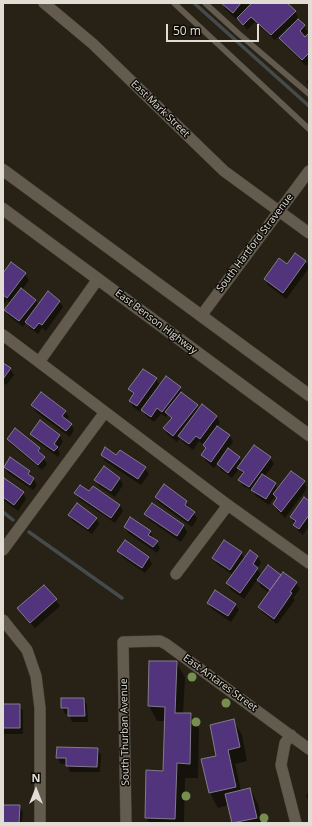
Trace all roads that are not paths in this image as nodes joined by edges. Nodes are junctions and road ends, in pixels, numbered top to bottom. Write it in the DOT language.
graph roads {
  1 [pos="44,3"];
  2 [pos="174,3"];
  3 [pos="206,3"];
  4 [pos="309,94"];
  5 [pos="309,129"];
  6 [pos="3,170"];
  7 [pos="309,171"];
  8 [pos="3,209"];
  9 [pos="279,211"];
  10 [pos="309,233"];
  11 [pos="98,279"];
  12 [pos="201,316"];
  13 [pos="3,335"];
  14 [pos="39,362"];
  15 [pos="309,395"];
  16 [pos="105,412"];
  17 [pos="309,435"];
  18 [pos="228,505"];
  19 [pos="3,550"];
  20 [pos="309,563"];
  21 [pos="176,574"];
  22 [pos="3,620"];
  23 [pos="123,642"];
  24 [pos="291,735"];
  25 [pos="309,749"];
  26 [pos="40,823"];
  27 [pos="126,823"];
  28 [pos="296,823"];
  1 -- 9 [label="street, East Mark Street"];
  2 -- 5 [label="lane"];
  3 -- 4 [label="lane"];
  6 -- 12 [label="main road"];
  7 -- 9 [label="street, South Hartford Stravenue"];
  8 -- 11 [label="main road, East Benson Highway"];
  9 -- 10 [label="street, East Mark Street"];
  9 -- 12 [label="street, South Hartford Stravenue"];
  11 -- 14 [label="street"];
  11 -- 17 [label="main road, East Benson Highway"];
  12 -- 15 [label="main road"];
  13 -- 14 [label="street"];
  14 -- 16 [label="street"];
  16 -- 18 [label="street"];
  16 -- 19 [label="street"];
  18 -- 20 [label="street"];
  18 -- 21 [label="street"];
  22 -- 26 [label="street"];
  23 -- 24 [label="street, East Antares Street"];
  23 -- 27 [label="street, South Thurban Avenue"];
  24 -- 25 [label="street, East Antares Street"];
  24 -- 28 [label="street"];
}
